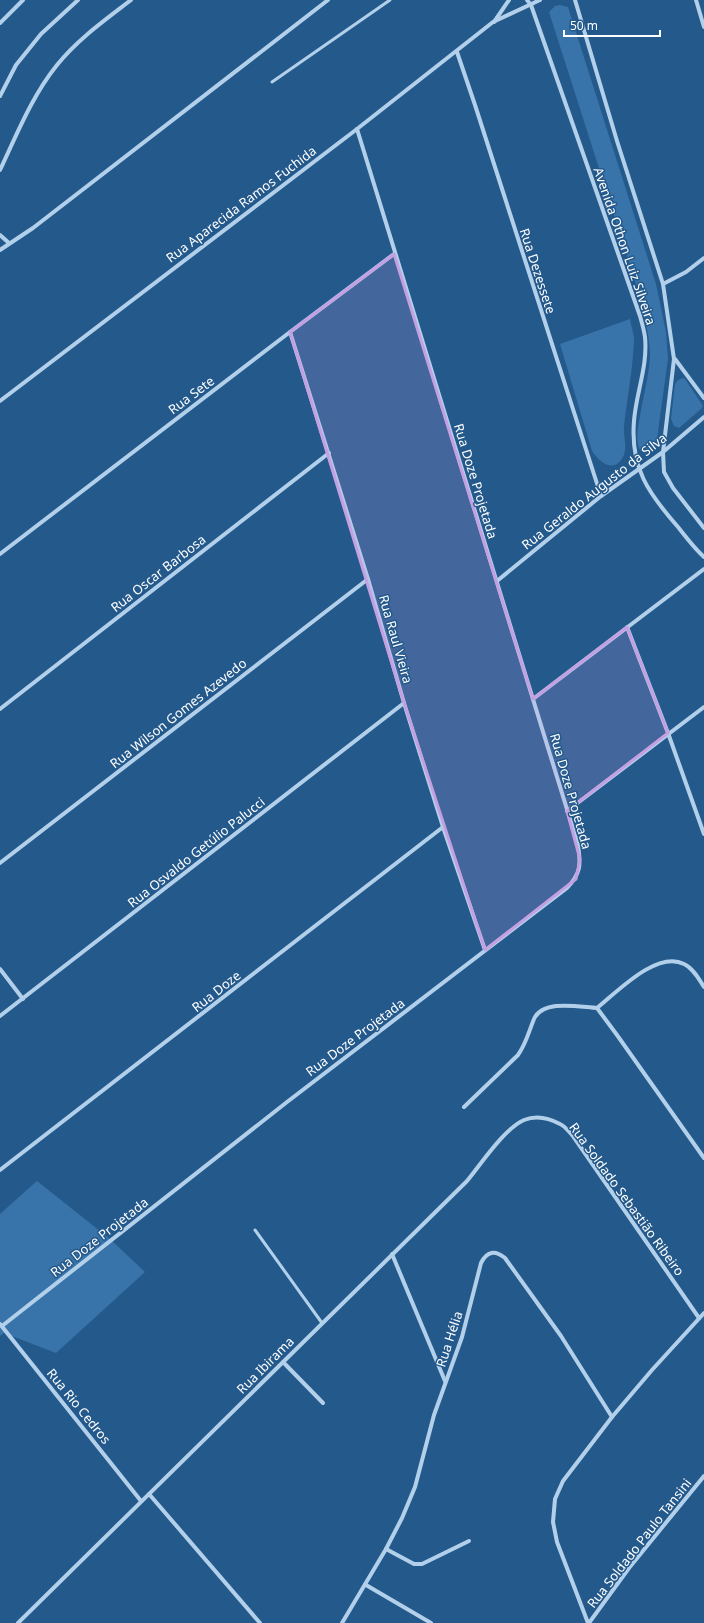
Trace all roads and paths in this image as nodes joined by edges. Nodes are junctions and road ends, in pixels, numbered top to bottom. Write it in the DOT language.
graph roads {
  1 [pos="23,0"];
  2 [pos="78,0"];
  3 [pos="131,0"];
  4 [pos="328,0"];
  5 [pos="390,0"];
  6 [pos="509,0"];
  7 [pos="527,0"];
  8 [pos="540,0"];
  9 [pos="575,0"];
  10 [pos="696,0"];
  11 [pos="531,5"];
  12 [pos="494,22"];
  13 [pos="0,23"];
  14 [pos="704,27"];
  15 [pos="457,52"];
  16 [pos="272,82"];
  17 [pos="0,96"];
  18 [pos="357,129"];
  19 [pos="0,170"];
  20 [pos="0,235"];
  21 [pos="9,243"];
  22 [pos="0,250"];
  23 [pos="394,254"];
  24 [pos="704,258"];
  25 [pos="663,284"];
  26 [pos="290,332"];
  27 [pos="674,359"];
  28 [pos="704,398"];
  29 [pos="0,401"];
  30 [pos="704,417"];
  31 [pos="663,452"];
  32 [pos="329,453"];
  33 [pos="638,469"];
  34 [pos="601,496"];
  35 [pos="704,528"];
  36 [pos="0,554"];
  37 [pos="704,557"];
  38 [pos="704,569"];
  39 [pos="368,579"];
  40 [pos="497,581"];
  41 [pos="627,627"];
  42 [pos="533,698"];
  43 [pos="404,703"];
  44 [pos="704,707"];
  45 [pos="0,709"];
  46 [pos="668,733"];
  47 [pos="567,811"];
  48 [pos="443,827"];
  49 [pos="704,834"];
  50 [pos="0,864"];
  51 [pos="485,950"];
  52 [pos="0,969"];
  53 [pos="704,987"];
  54 [pos="23,999"];
  55 [pos="597,1008"];
  56 [pos="0,1016"];
  57 [pos="464,1107"];
  58 [pos="524,1120"];
  59 [pos="704,1158"];
  60 [pos="0,1170"];
  61 [pos="255,1230"];
  62 [pos="392,1254"];
  63 [pos="704,1313"];
  64 [pos="699,1318"];
  65 [pos="322,1323"];
  66 [pos="1,1325"];
  67 [pos="283,1362"];
  68 [pos="446,1381"];
  69 [pos="323,1403"];
  70 [pos="612,1417"];
  71 [pos="704,1476"];
  72 [pos="149,1494"];
  73 [pos="141,1501"];
  74 [pos="469,1541"];
  75 [pos="386,1549"];
  76 [pos="366,1585"];
  77 [pos="18,1623"];
  78 [pos="260,1623"];
  79 [pos="342,1623"];
  80 [pos="431,1623"];
  81 [pos="589,1623"];
  1 -- 13 [label="street"];
  2 -- 17 [label="street"];
  3 -- 19 [label="street"];
  4 -- 21 [label="street"];
  5 -- 16 [label="lane"];
  6 -- 12 [label="street, Rua Aparecida Ramos Fuchida"];
  7 -- 11 [label="street, Avenida Othon Luiz Silveira"];
  8 -- 11 [label="street, Rua Aparecida Ramos Fuchida"];
  9 -- 25 [label="street, Avenida Othon Luiz Silveira"];
  10 -- 14 [label="street"];
  11 -- 12 [label="street, Rua Aparecida Ramos Fuchida"];
  11 -- 33 [label="street, Avenida Othon Luiz Silveira"];
  12 -- 15 [label="street, Rua Aparecida Ramos Fuchida"];
  15 -- 18 [label="street, Rua Aparecida Ramos Fuchida"];
  15 -- 34 [label="street, Rua Dezessete"];
  18 -- 23 [label="street, Rua Doze Projetada"];
  18 -- 29 [label="street, Rua Aparecida Ramos Fuchida"];
  20 -- 21 [label="street"];
  21 -- 22 [label="street"];
  23 -- 26 [label="street, Rua Sete"];
  23 -- 40 [label="street, Rua Doze Projetada"];
  24 -- 25 [label="street"];
  25 -- 27 [label="street, Avenida Othon Luiz Silveira"];
  26 -- 32 [label="street, Rua Raul Vieira"];
  26 -- 36 [label="street, Rua Sete"];
  27 -- 28 [label="street"];
  27 -- 31 [label="street, Avenida Othon Luiz Silveira"];
  30 -- 31 [label="street, Rua Geraldo Augusto da Silva"];
  31 -- 33 [label="street, Rua Geraldo Augusto da Silva"];
  31 -- 35 [label="street, Avenida Othon Luiz Silveira"];
  32 -- 39 [label="street, Rua Raul Vieira"];
  32 -- 45 [label="street, Rua Oscar Barbosa"];
  33 -- 34 [label="street, Rua Geraldo Augusto da Silva"];
  33 -- 37 [label="street, Avenida Othon Luiz Silveira"];
  34 -- 40 [label="street, Rua Geraldo Augusto da Silva"];
  38 -- 41 [label="street"];
  39 -- 43 [label="street, Rua Raul Vieira"];
  39 -- 50 [label="street, Rua Wilson Gomes Azevedo"];
  40 -- 42 [label="street, Rua Doze Projetada"];
  41 -- 42 [label="street"];
  41 -- 46 [label="street"];
  42 -- 47 [label="street, Rua Doze Projetada"];
  43 -- 48 [label="street, Rua Raul Vieira"];
  43 -- 54 [label="street, Rua Osvaldo Getúlio Palucci"];
  44 -- 46 [label="street"];
  46 -- 47 [label="street"];
  46 -- 49 [label="street"];
  47 -- 51 [label="street, Rua Doze Projetada"];
  48 -- 51 [label="street, Rua Raul Vieira"];
  48 -- 60 [label="street, Rua Doze"];
  51 -- 66 [label="street, Rua Doze Projetada"];
  52 -- 54 [label="street"];
  53 -- 55 [label="street"];
  54 -- 56 [label="street, Rua Osvaldo Getúlio Palucci"];
  55 -- 57 [label="street"];
  55 -- 59 [label="street"];
  58 -- 62 [label="street, Rua Ibirama"];
  58 -- 64 [label="street, Rua Soldado Sebastião Ribeiro"];
  61 -- 65 [label="lane"];
  62 -- 65 [label="street, Rua Ibirama"];
  62 -- 68 [label="street"];
  63 -- 64 [label="street"];
  64 -- 70 [label="street"];
  65 -- 67 [label="street, Rua Ibirama"];
  66 -- 73 [label="street, Rua Rio Cedros"];
  67 -- 69 [label="street"];
  67 -- 72 [label="street, Rua Ibirama"];
  68 -- 70 [label="street, Rua Hélia"];
  68 -- 75 [label="street, Rua Hélia"];
  70 -- 81 [label="street"];
  71 -- 81 [label="street, Rua Soldado Paulo Tansini"];
  72 -- 73 [label="street, Rua Ibirama"];
  72 -- 78 [label="street"];
  73 -- 77 [label="street, Rua Ibirama"];
  74 -- 75 [label="street"];
  75 -- 76 [label="street, Rua Hélia"];
  76 -- 79 [label="street, Rua Hélia"];
  76 -- 80 [label="street"];
}
